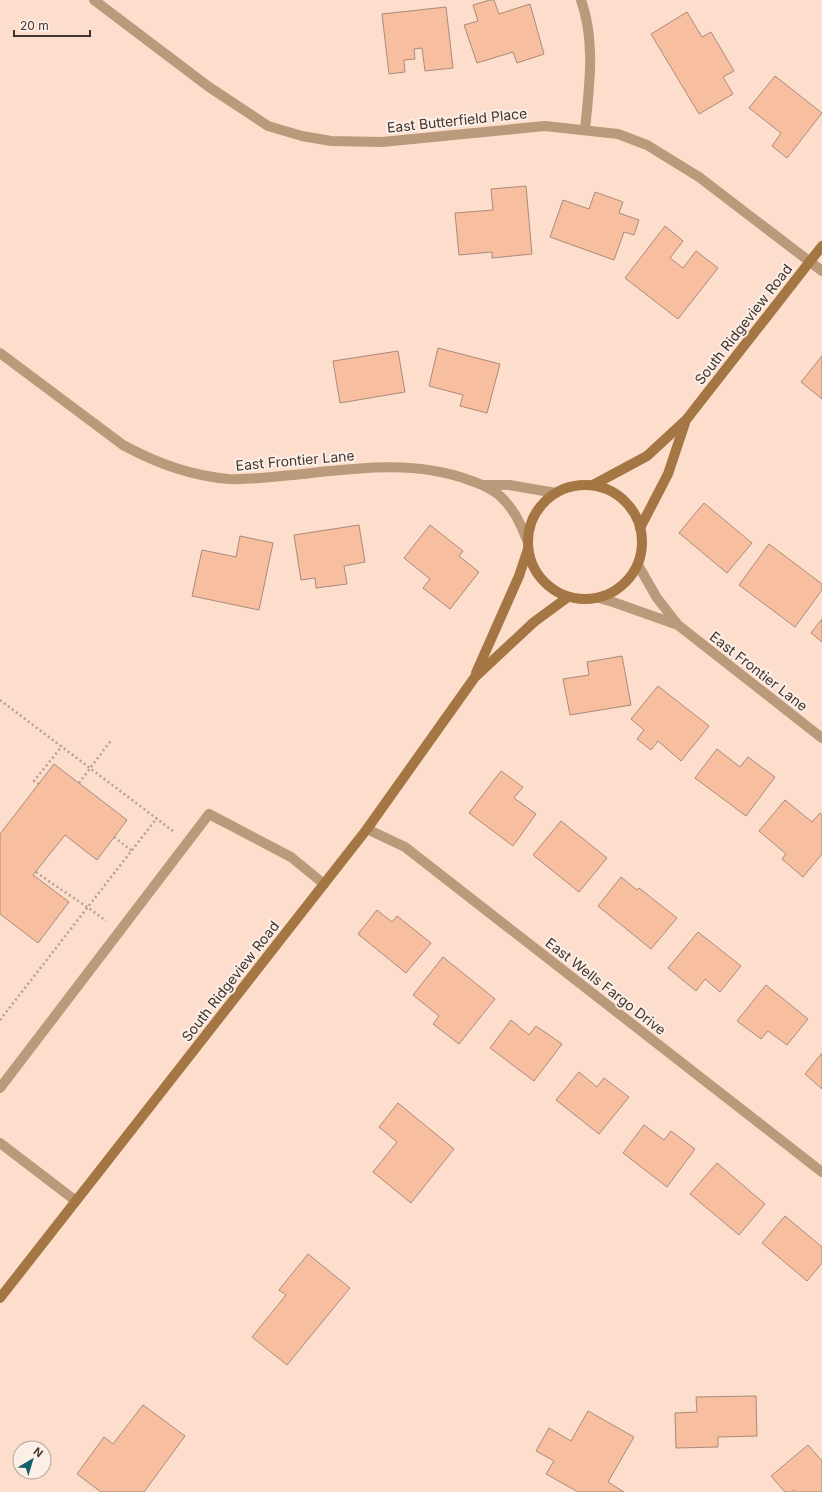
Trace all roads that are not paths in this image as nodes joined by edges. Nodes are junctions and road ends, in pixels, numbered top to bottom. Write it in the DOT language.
graph roads {
  1 [pos="94,0"];
  2 [pos="581,0"];
  3 [pos="585,130"];
  4 [pos="822,246"];
  5 [pos="810,262"];
  6 [pos="822,271"];
  7 [pos="0,353"];
  8 [pos="686,420"];
  9 [pos="483,485"];
  10 [pos="593,485"];
  11 [pos="556,493"];
  12 [pos="640,528"];
  13 [pos="528,544"];
  14 [pos="638,565"];
  15 [pos="568,597"];
  16 [pos="599,598"];
  17 [pos="678,625"];
  18 [pos="475,677"];
  19 [pos="822,738"];
  20 [pos="367,829"];
  21 [pos="324,884"];
  22 [pos="0,1088"];
  23 [pos="0,1143"];
  24 [pos="822,1172"];
  25 [pos="76,1201"];
  26 [pos="0,1298"];
  1 -- 3 [label="street, East Butterfield Place"];
  2 -- 3 [label="street"];
  3 -- 5 [label="street, East Butterfield Place"];
  4 -- 5 [label="main road, South Ridgeview Road"];
  5 -- 6 [label="street, East Butterfield Place"];
  5 -- 8 [label="main road, South Ridgeview Road"];
  7 -- 9 [label="street, East Frontier Lane"];
  8 -- 10 [label="main road"];
  8 -- 12 [label="main road"];
  9 -- 11 [label="street"];
  9 -- 13 [label="street"];
  10 -- 11 [label="main road"];
  10 -- 12 [label="main road"];
  11 -- 13 [label="main road"];
  12 -- 14 [label="main road"];
  13 -- 15 [label="main road"];
  13 -- 18 [label="main road"];
  14 -- 16 [label="main road"];
  14 -- 17 [label="street"];
  15 -- 16 [label="main road"];
  15 -- 18 [label="main road"];
  16 -- 17 [label="street"];
  17 -- 19 [label="street, East Frontier Lane"];
  18 -- 20 [label="main road, South Ridgeview Road"];
  20 -- 21 [label="main road, South Ridgeview Road"];
  20 -- 24 [label="street, East Wells Fargo Drive"];
  21 -- 22 [label="street"];
  21 -- 25 [label="main road, South Ridgeview Road"];
  23 -- 25 [label="street"];
  25 -- 26 [label="main road, South Ridgeview Road"];
}
